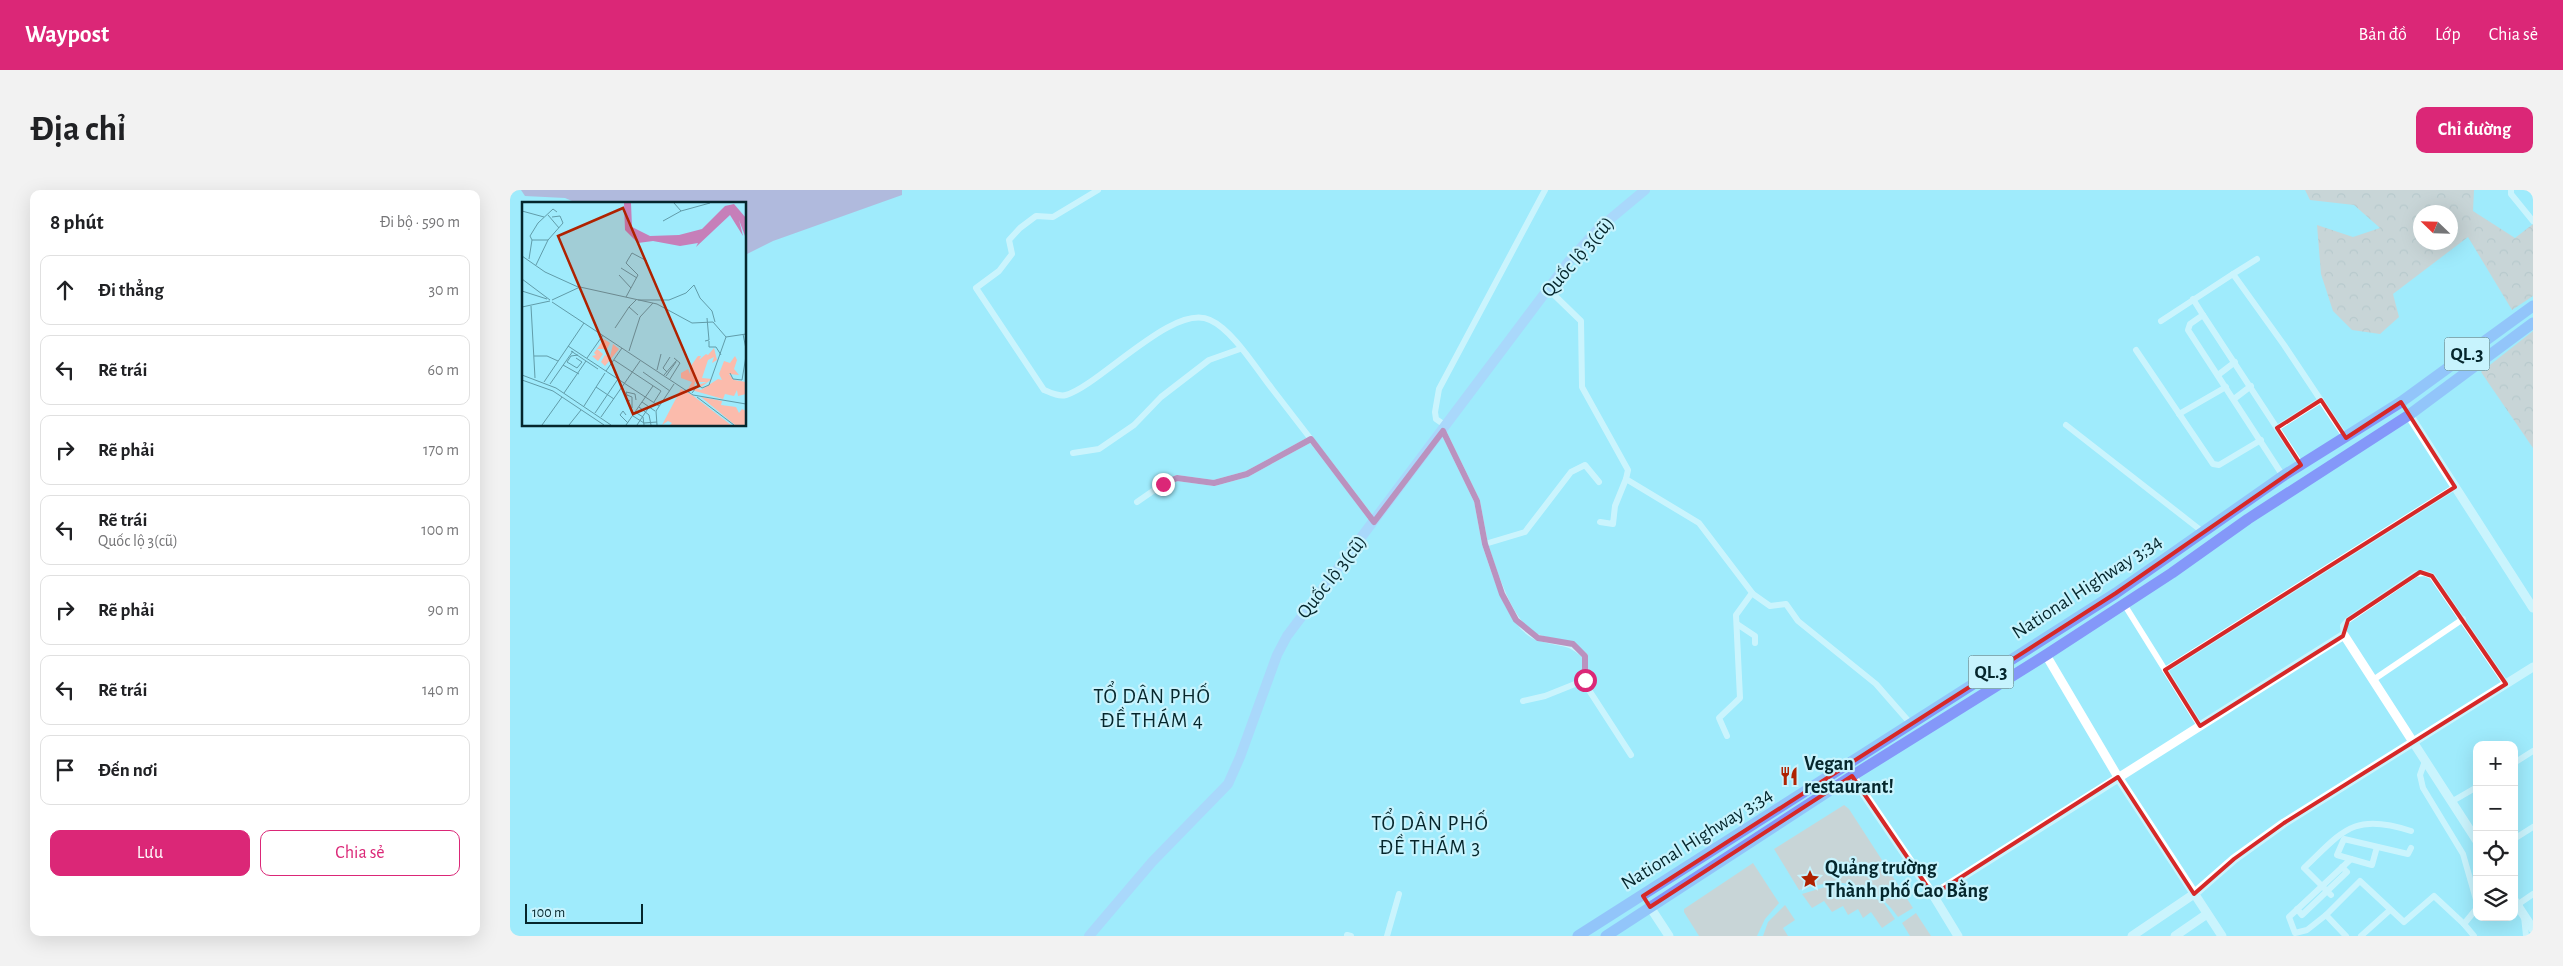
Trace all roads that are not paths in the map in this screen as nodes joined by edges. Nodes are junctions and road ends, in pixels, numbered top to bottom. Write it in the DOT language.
graph roads {
  1 [pos="1098,190"];
  2 [pos="1545,190"];
  3 [pos="1644,190"];
  4 [pos="2512,190"];
  5 [pos="2533,221"];
  6 [pos="2257,259"];
  7 [pos="2233,274"];
  8 [pos="1548,289"];
  9 [pos="2193,299"];
  10 [pos="2533,306"];
  11 [pos="2203,314"];
  12 [pos="2161,321"];
  13 [pos="2533,323"];
  14 [pos="1240,349"];
  15 [pos="2136,350"];
  16 [pos="2235,362"];
  17 [pos="2218,375"];
  18 [pos="2251,386"];
  19 [pos="2226,387"];
  20 [pos="2234,399"];
  21 [pos="2322,400"];
  22 [pos="2401,402"];
  23 [pos="2180,414"];
  24 [pos="2408,415"];
  25 [pos="2066,425"];
  26 [pos="2277,428"];
  27 [pos="1445,429"];
  28 [pos="2346,438"];
  29 [pos="1311,439"];
  30 [pos="2261,440"];
  31 [pos="1073,453"];
  32 [pos="2300,465"];
  33 [pos="2283,476"];
  34 [pos="1626,479"];
  35 [pos="1599,482"];
  36 [pos="2455,487"];
  37 [pos="1137,502"];
  38 [pos="1374,522"];
  39 [pos="1600,522"];
  40 [pos="2203,532"];
  41 [pos="1485,544"];
  42 [pos="2212,544"];
  43 [pos="1752,593"];
  44 [pos="2124,604"];
  45 [pos="2533,608"];
  46 [pos="2463,619"];
  47 [pos="1737,624"];
  48 [pos="2051,633"];
  49 [pos="2344,635"];
  50 [pos="1755,643"];
  51 [pos="2046,655"];
  52 [pos="2533,667"];
  53 [pos="2165,670"];
  54 [pos="1585,680"];
  55 [pos="2373,680"];
  56 [pos="2506,684"];
  57 [pos="1523,701"];
  58 [pos="1910,724"];
  59 [pos="2200,726"];
  60 [pos="1727,736"];
  61 [pos="2414,744"];
  62 [pos="1631,755"];
  63 [pos="2532,755"];
  64 [pos="2425,761"];
  65 [pos="2518,761"];
  66 [pos="1849,771"];
  67 [pos="2118,777"];
  68 [pos="2473,789"];
  69 [pos="2451,802"];
  70 [pos="2533,827"];
  71 [pos="2411,831"];
  72 [pos="2473,835"];
  73 [pos="2518,836"];
  74 [pos="2341,837"];
  75 [pos="2377,847"];
  76 [pos="2411,848"];
  77 [pos="2351,859"];
  78 [pos="2473,889"];
  79 [pos="2327,891"];
  80 [pos="1399,894"];
  81 [pos="2194,894"];
  82 [pos="2533,894"];
  83 [pos="1933,895"];
  84 [pos="1643,896"];
  85 [pos="2518,902"];
  86 [pos="2518,906"];
  87 [pos="1650,907"];
  88 [pos="2297,909"];
  89 [pos="2390,910"];
  90 [pos="2473,913"];
  91 [pos="2207,914"];
  92 [pos="2326,914"];
  93 [pos="2524,915"];
  94 [pos="2464,924"];
  95 [pos="2533,929"];
  96 [pos="1089,936"];
  97 [pos="1388,936"];
  98 [pos="1578,936"];
  99 [pos="1606,936"];
  100 [pos="1669,936"];
  101 [pos="1958,936"];
  102 [pos="2132,936"];
  103 [pos="2175,936"];
  104 [pos="2222,936"];
  105 [pos="2346,936"];
  106 [pos="2361,936"];
  107 [pos="2474,936"];
  108 [pos="2526,936"];
  1 -- 14 [label="street"];
  2 -- 27 [label="street"];
  3 -- 8 [label="main road, Quốc lộ 3(cũ)"];
  4 -- 5 [label="street"];
  6 -- 7 [label="street"];
  7 -- 9 [label="street"];
  7 -- 21 [label="street"];
  8 -- 27 [label="main road, Quốc lộ 3(cũ)"];
  8 -- 34 [label="street"];
  9 -- 11 [label="street"];
  9 -- 12 [label="street"];
  10 -- 22 [label="highway, National Highway 3;34 / QL.3"];
  11 -- 16 [label="street"];
  11 -- 17 [label="street"];
  13 -- 24 [label="highway, National Highway 3;34 / QL.3"];
  14 -- 29 [label="street"];
  14 -- 31 [label="street"];
  15 -- 23 [label="street"];
  16 -- 17 [label="street"];
  16 -- 18 [label="street"];
  17 -- 19 [label="street"];
  18 -- 20 [label="street"];
  18 -- 26 [label="street"];
  19 -- 20 [label="street"];
  19 -- 23 [label="street"];
  20 -- 30 [label="street"];
  21 -- 26 [label="street"];
  21 -- 28 [label="street"];
  22 -- 24 [label="highway"];
  22 -- 28 [label="highway, National Highway 3;34 / QL.3"];
  23 -- 30 [label="street"];
  24 -- 36 [label="street"];
  24 -- 42 [label="highway, National Highway 3;34 / QL.3"];
  25 -- 40 [label="street"];
  26 -- 32 [label="street"];
  27 -- 38 [label="main road, Quốc lộ 3(cũ)"];
  27 -- 41 [label="street"];
  28 -- 32 [label="highway, National Highway 3;34 / QL.3"];
  29 -- 37 [label="street"];
  29 -- 38 [label="street"];
  30 -- 33 [label="street"];
  32 -- 33 [label="highway, National Highway 3;34 / QL.3"];
  33 -- 40 [label="highway, National Highway 3;34 / QL.3"];
  34 -- 39 [label="street"];
  34 -- 43 [label="street"];
  35 -- 41 [label="street"];
  36 -- 45 [label="street"];
  36 -- 53 [label="street"];
  38 -- 96 [label="main road, Quốc lộ 3(cũ)"];
  40 -- 42 [label="highway"];
  40 -- 48 [label="highway, National Highway 3;34 / QL.3"];
  41 -- 54 [label="street"];
  42 -- 44 [label="highway, National Highway 3;34 / QL.3"];
  43 -- 47 [label="street"];
  43 -- 58 [label="street"];
  44 -- 51 [label="highway, National Highway 3;34 / QL.3"];
  44 -- 53 [label="street"];
  46 -- 49 [label="street"];
  46 -- 55 [label="street"];
  46 -- 56 [label="street"];
  47 -- 50 [label="street"];
  47 -- 60 [label="street"];
  48 -- 51 [label="highway"];
  48 -- 58 [label="highway, National Highway 3;34 / QL.3"];
  49 -- 55 [label="street"];
  49 -- 59 [label="street"];
  51 -- 66 [label="highway, National Highway 3;34 / QL.3"];
  51 -- 67 [label="street"];
  52 -- 56 [label="street"];
  53 -- 59 [label="street"];
  54 -- 57 [label="street"];
  54 -- 62 [label="street"];
  55 -- 61 [label="street"];
  56 -- 61 [label="street"];
  58 -- 66 [label="highway, National Highway 3;34 / QL.3"];
  59 -- 67 [label="street"];
  61 -- 64 [label="street"];
  61 -- 81 [label="street"];
  63 -- 65 [label="street"];
  64 -- 69 [label="street"];
  64 -- 78 [label="street"];
  66 -- 83 [label="street"];
  66 -- 84 [label="highway, National Highway 3;34 / QL.3"];
  66 -- 87 [label="highway, National Highway 3;34 / QL.3"];
  67 -- 81 [label="street"];
  67 -- 83 [label="street"];
  68 -- 69 [label="street"];
  69 -- 72 [label="street"];
  70 -- 73 [label="street"];
  71 -- 74 [label="street"];
  74 -- 75 [label="street"];
  74 -- 77 [label="street"];
  74 -- 79 [label="street"];
  75 -- 76 [label="street"];
  75 -- 77 [label="street"];
  77 -- 79 [label="street"];
  79 -- 88 [label="street"];
  79 -- 88 [label="street"];
  80 -- 97 [label="street"];
  81 -- 91 [label="street"];
  81 -- 102 [label="street"];
  82 -- 85 [label="street"];
  83 -- 101 [label="street"];
  84 -- 87 [label="highway"];
  84 -- 98 [label="highway, National Highway 3;34 / QL.3"];
  86 -- 93 [label="street"];
  87 -- 99 [label="highway, National Highway 3;34 / QL.3"];
  87 -- 100 [label="street"];
  88 -- 92 [label="street"];
  89 -- 92 [label="street"];
  89 -- 94 [label="street"];
  89 -- 106 [label="street"];
  90 -- 94 [label="street"];
  91 -- 103 [label="street"];
  91 -- 104 [label="street"];
  92 -- 105 [label="street"];
  93 -- 95 [label="street"];
  93 -- 108 [label="street"];
  94 -- 107 [label="street"];
}
